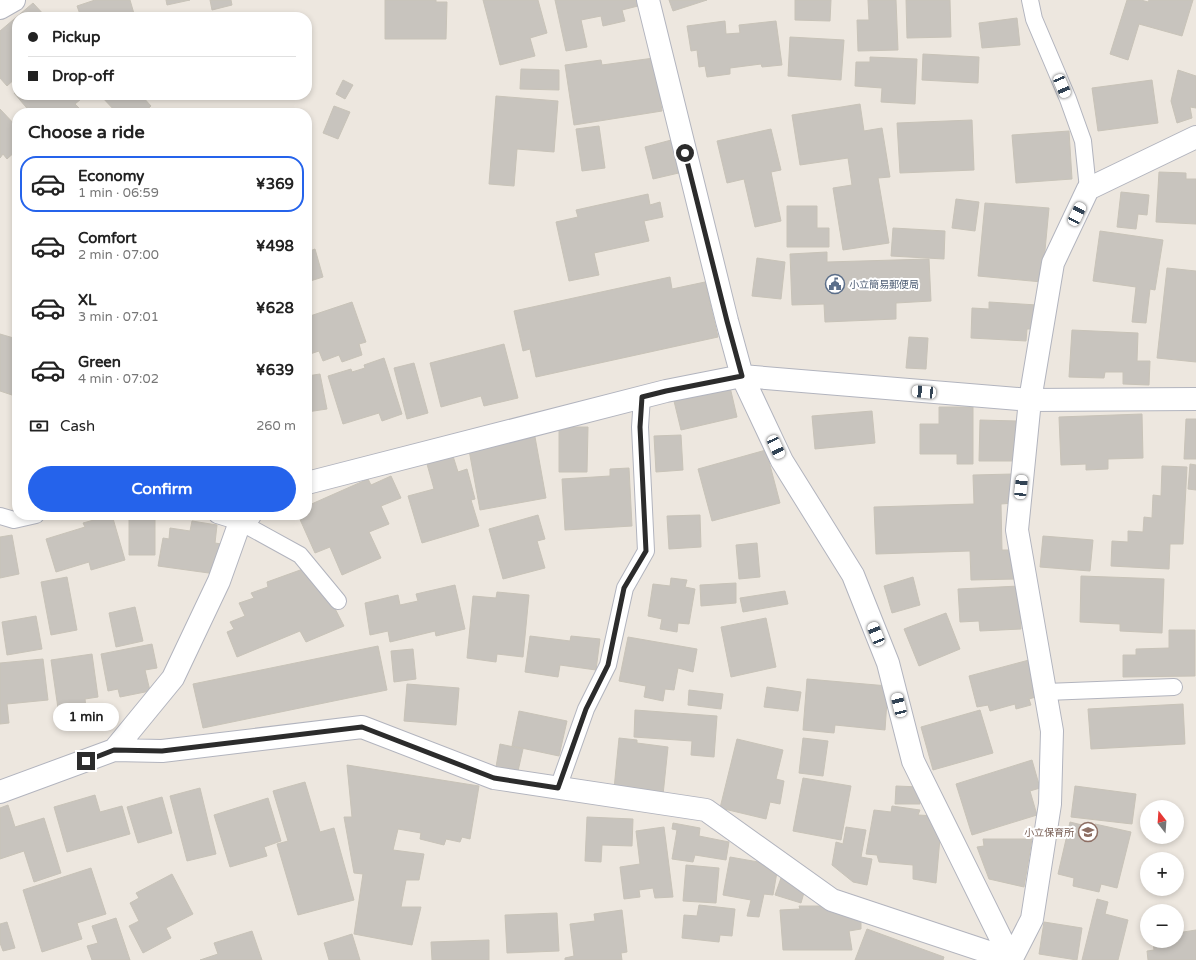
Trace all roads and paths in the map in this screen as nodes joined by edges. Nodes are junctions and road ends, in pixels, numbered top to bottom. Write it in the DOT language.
graph roads {
  1 [pos="14,0"];
  2 [pos="648,0"];
  3 [pos="1030,0"];
  4 [pos="0,8"];
  5 [pos="1196,137"];
  6 [pos="1088,189"];
  7 [pos="742,376"];
  8 [pos="642,397"];
  9 [pos="1196,399"];
  10 [pos="1030,400"];
  11 [pos="312,482"];
  12 [pos="0,516"];
  13 [pos="12,519"];
  14 [pos="245,520"];
  15 [pos="247,520"];
  16 [pos="338,601"];
  17 [pos="1174,687"];
  18 [pos="1046,692"];
  19 [pos="114,750"];
  20 [pos="558,788"];
  21 [pos="0,792"];
  22 [pos="1012,960"];
  1 -- 4 [label="street"];
  2 -- 7 [label="street"];
  3 -- 6 [label="lane"];
  5 -- 6 [label="street"];
  6 -- 10 [label="street"];
  7 -- 8 [label="street"];
  7 -- 10 [label="street"];
  7 -- 22 [label="street"];
  8 -- 11 [label="street"];
  8 -- 20 [label="lane"];
  9 -- 10 [label="street"];
  10 -- 18 [label="street"];
  12 -- 13 [label="lane"];
  14 -- 19 [label="street"];
  15 -- 16 [label="lane"];
  17 -- 18 [label="lane"];
  18 -- 22 [label="street"];
  19 -- 20 [label="street"];
  19 -- 21 [label="street"];
  20 -- 22 [label="street"];
}
